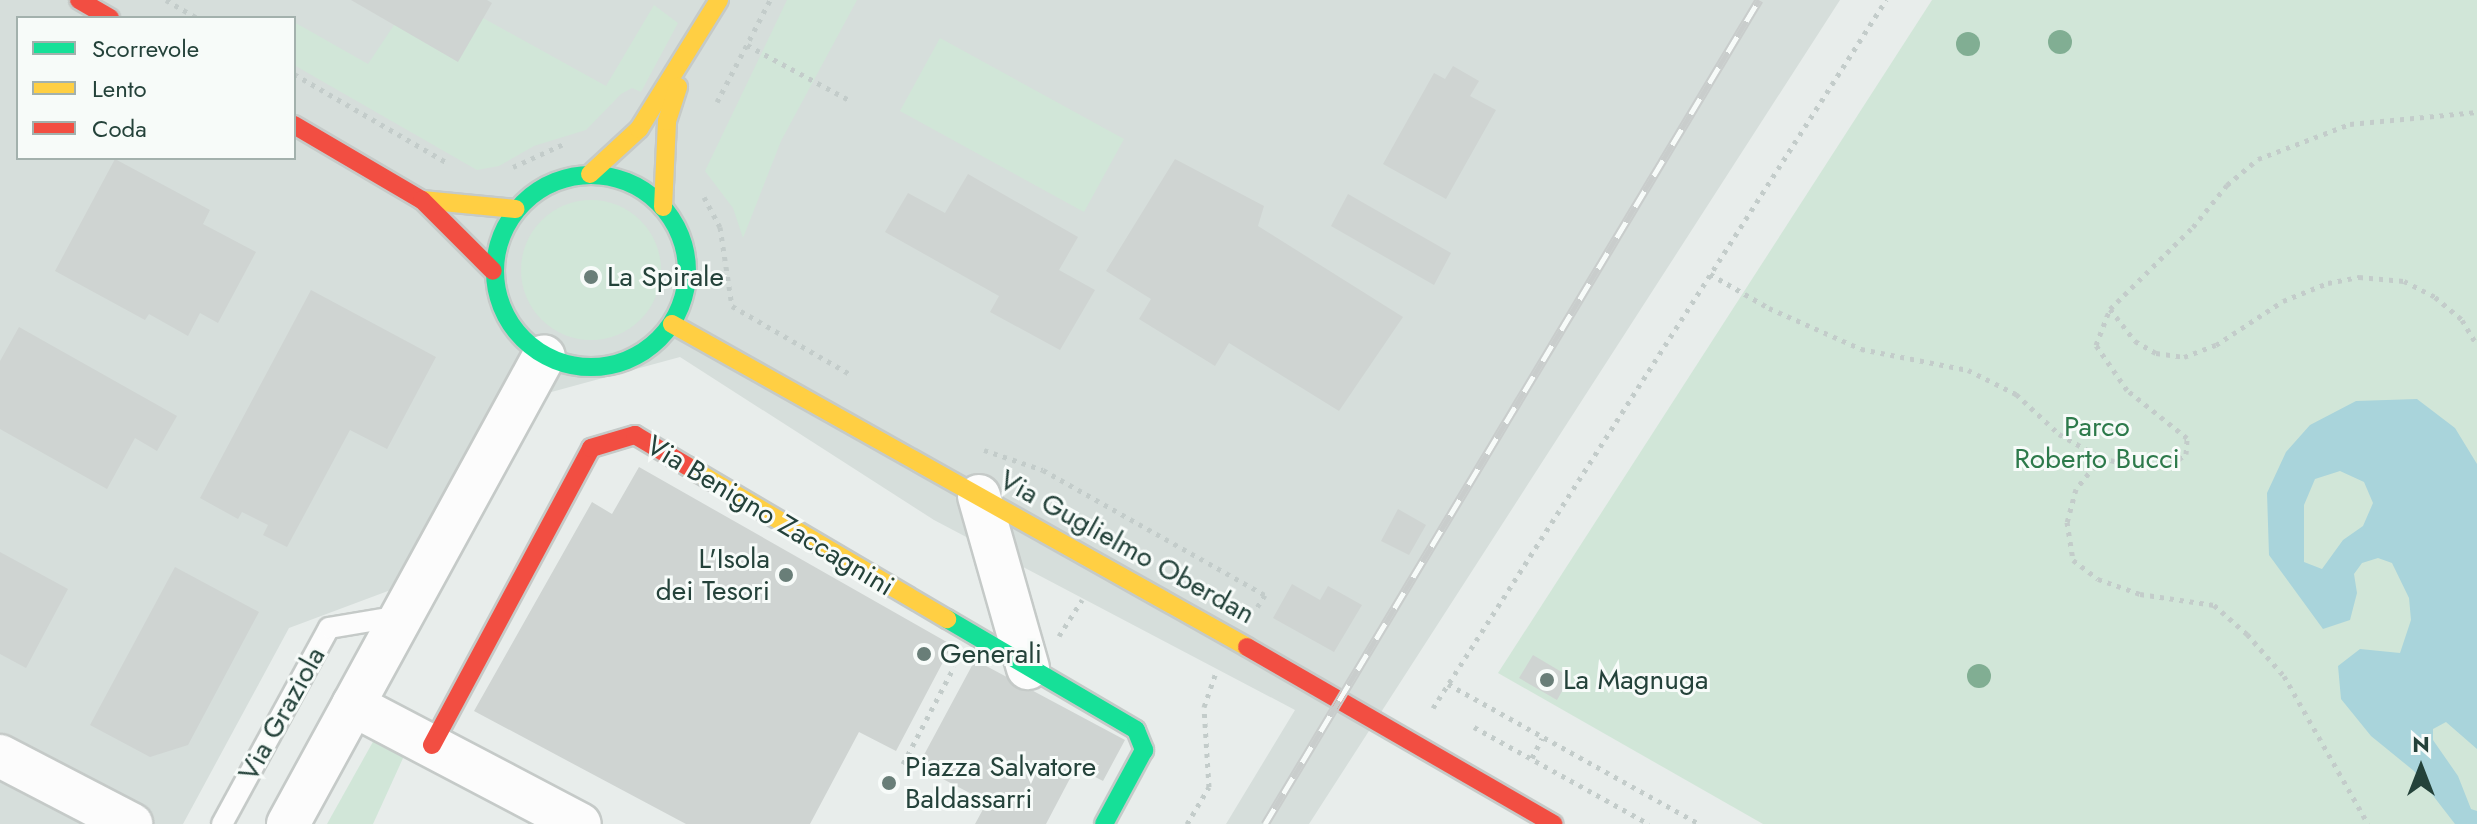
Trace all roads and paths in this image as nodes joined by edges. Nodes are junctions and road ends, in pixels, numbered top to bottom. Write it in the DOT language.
graph roads {
  1 [pos="79,0"];
  2 [pos="166,0"];
  3 [pos="770,0"];
  4 [pos="1886,0"];
  5 [pos="709,4"];
  6 [pos="107,16"];
  7 [pos="194,16"];
  8 [pos="747,45"];
  9 [pos="689,55"];
  10 [pos="296,75"];
  11 [pos="851,101"];
  12 [pos="715,106"];
  13 [pos="2477,112"];
  14 [pos="296,126"];
  15 [pos="574,141"];
  16 [pos="450,164"];
  17 [pos="504,173"];
  18 [pos="590,174"];
  19 [pos="696,185"];
  20 [pos="422,200"];
  21 [pos="663,207"];
  22 [pos="516,209"];
  23 [pos="493,271"];
  24 [pos="1710,274"];
  25 [pos="2110,309"];
  26 [pos="672,324"];
  27 [pos="2477,345"];
  28 [pos="544,356"];
  29 [pos="864,383"];
  30 [pos="984,451"];
  31 [pos="2101,458"];
  32 [pos="979,496"];
  33 [pos="1130,518"];
  34 [pos="1126,526"];
  35 [pos="1082,600"];
  36 [pos="1253,614"];
  37 [pos="402,616"];
  38 [pos="971,635"];
  39 [pos="1042,654"];
  40 [pos="1216,672"];
  41 [pos="1448,684"];
  42 [pos="353,705"];
  43 [pos="1449,712"];
  44 [pos="1463,720"];
  45 [pos="1542,738"];
  46 [pos="432,745"];
  47 [pos="0,756"];
  48 [pos="1532,758"];
  49 [pos="903,764"];
  50 [pos="1690,822"];
  51 [pos="1549,823"];
  52 [pos="131,824"];
  53 [pos="222,824"];
  54 [pos="288,824"];
  55 [pos="580,824"];
  56 [pos="1104,824"];
  57 [pos="1187,824"];
  58 [pos="1649,824"];
  59 [pos="1700,824"];
  60 [pos="2368,824"];
  1 -- 6 [label="main road"];
  2 -- 7 [label="path"];
  3 -- 8 [label="path"];
  4 -- 24 [label="path"];
  5 -- 9 [label="main road"];
  8 -- 11 [label="path"];
  8 -- 12 [label="path"];
  9 -- 18 [label="main road"];
  9 -- 21 [label="main road"];
  10 -- 16 [label="path"];
  13 -- 25 [label="path"];
  14 -- 20 [label="main road"];
  15 -- 17 [label="path"];
  18 -- 21 [label="main road"];
  18 -- 22 [label="main road"];
  19 -- 29 [label="path"];
  20 -- 22 [label="main road"];
  20 -- 23 [label="main road"];
  21 -- 26 [label="main road"];
  22 -- 23 [label="main road"];
  23 -- 28 [label="main road"];
  24 -- 31 [label="path"];
  24 -- 41 [label="path"];
  25 -- 27 [label="path"];
  25 -- 31 [label="path"];
  26 -- 28 [label="main road"];
  26 -- 32 [label="main road, Via Guglielmo Oberdan"];
  28 -- 37 [label="street, Via Graziola"];
  30 -- 33 [label="path"];
  31 -- 60 [label="path"];
  32 -- 39 [label="street"];
  32 -- 51 [label="main road, Via Guglielmo Oberdan"];
  33 -- 34 [label="path"];
  33 -- 36 [label="path"];
  35 -- 39 [label="path"];
  37 -- 42 [label="street, Via Graziola"];
  37 -- 53 [label="lane, Via Graziola"];
  38 -- 39 [label="main road, Via Benigno Zaccagnini"];
  38 -- 46 [label="main road, Via Benigno Zaccagnini"];
  38 -- 49 [label="path"];
  39 -- 56 [label="main road, Via Benigno Zaccagnini"];
  40 -- 57 [label="path"];
  41 -- 43 [label="path"];
  41 -- 45 [label="path"];
  42 -- 46 [label="street"];
  42 -- 54 [label="street, Via Graziola"];
  44 -- 48 [label="path"];
  45 -- 48 [label="path"];
  45 -- 50 [label="path"];
  46 -- 55 [label="street"];
  47 -- 52 [label="street"];
  48 -- 58 [label="path"];
  50 -- 59 [label="path"];
}
